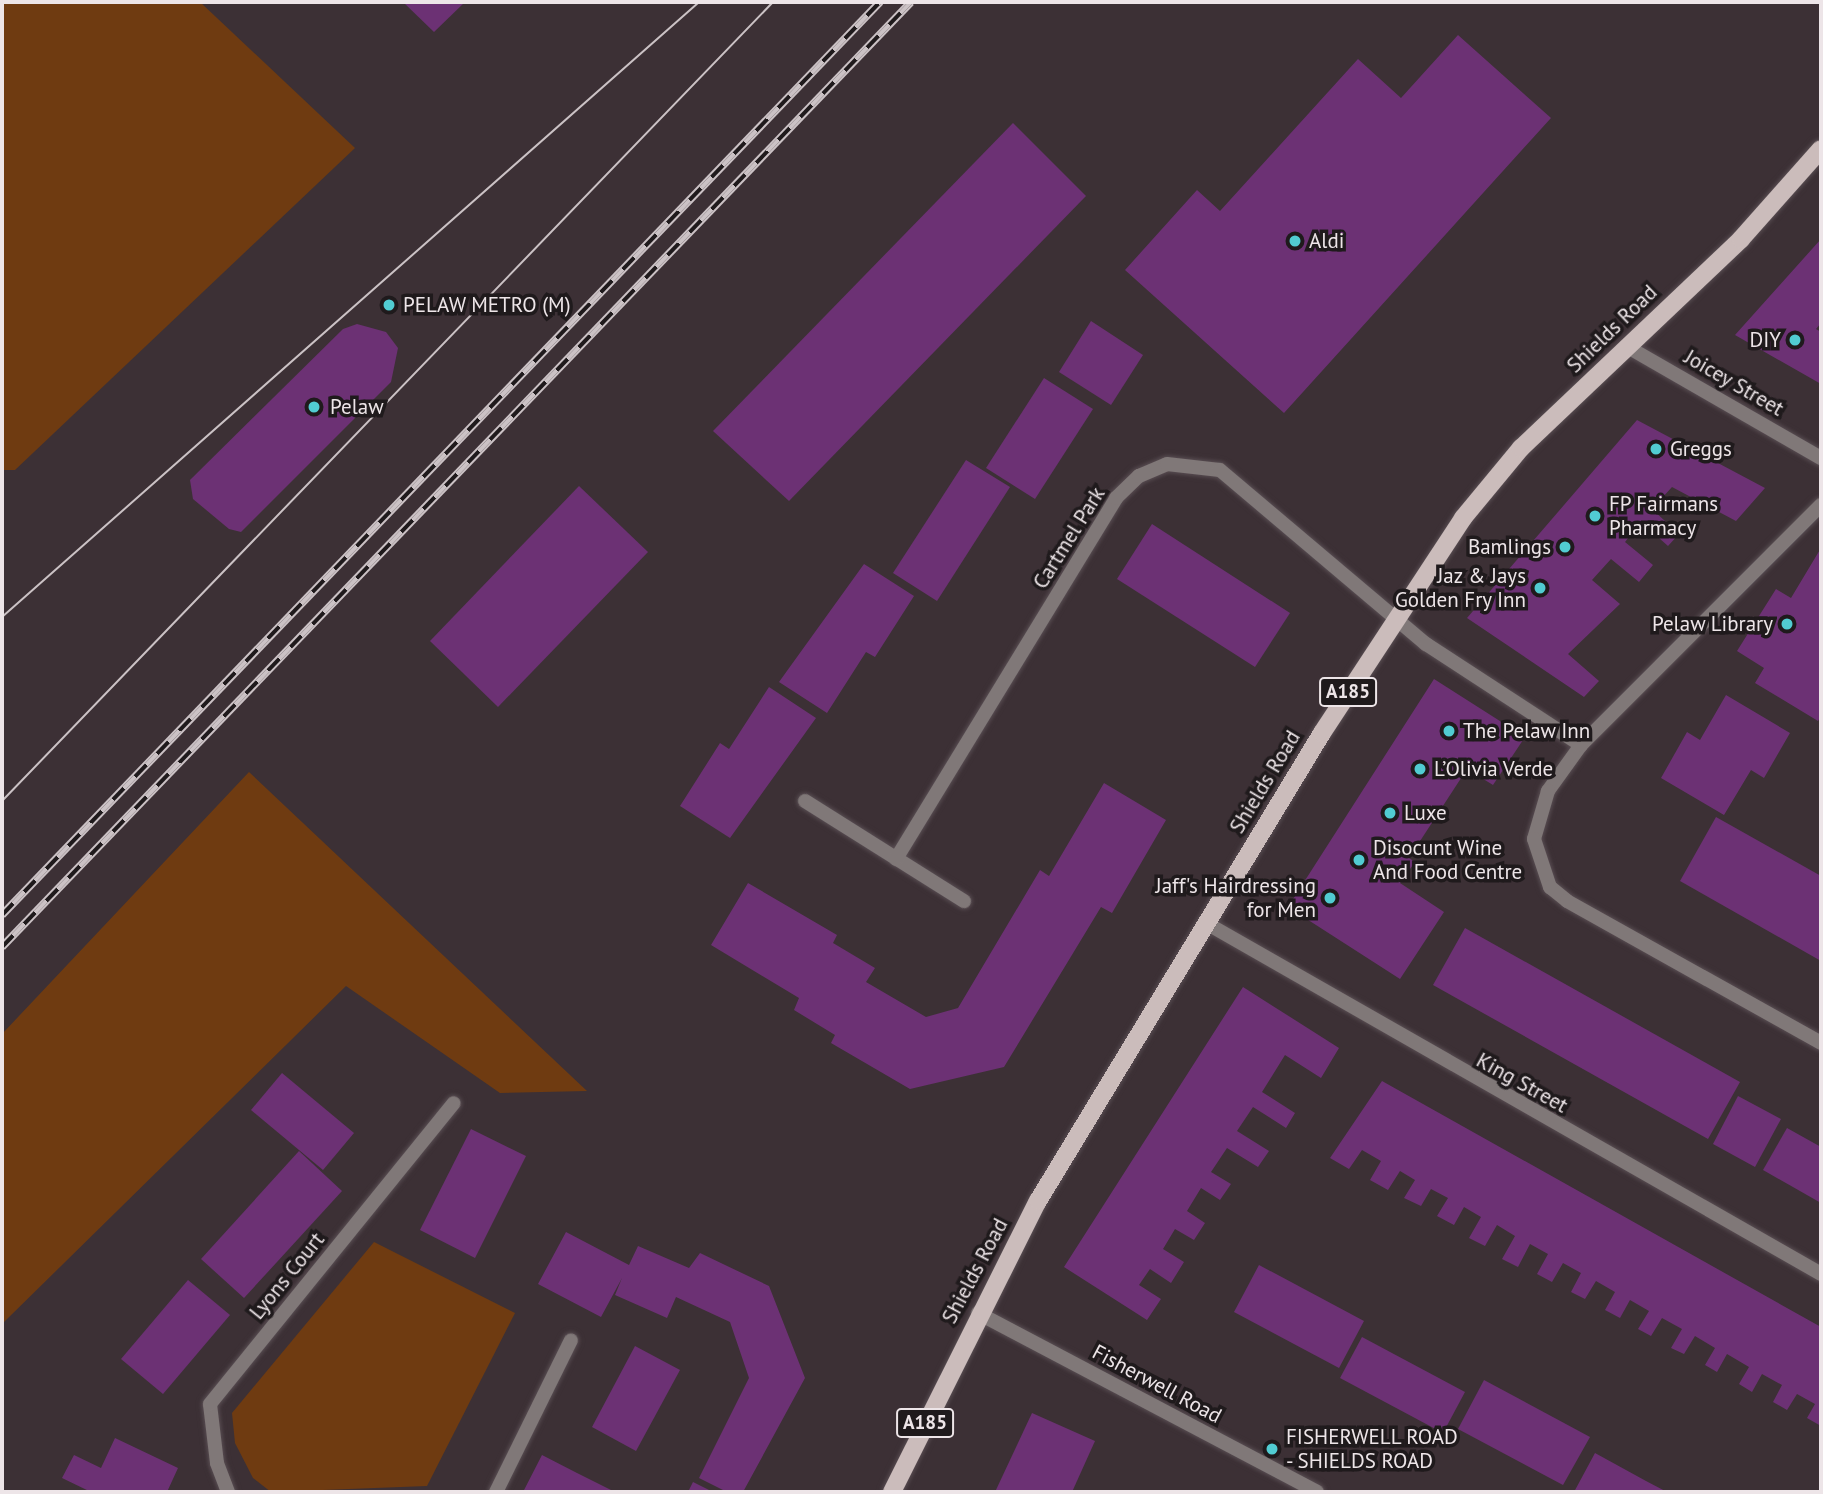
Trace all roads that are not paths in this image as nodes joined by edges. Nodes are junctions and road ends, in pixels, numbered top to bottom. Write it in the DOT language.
graph roads {
  1 [pos="1821,149"];
  2 [pos="1626,346"];
  3 [pos="1821,458"];
  4 [pos="1821,505"];
  5 [pos="1397,618"];
  6 [pos="1581,745"];
  7 [pos="805,802"];
  8 [pos="896,859"];
  9 [pos="964,901"];
  10 [pos="1206,923"];
  11 [pos="1821,1043"];
  12 [pos="454,1103"];
  13 [pos="1821,1274"];
  14 [pos="978,1313"];
  15 [pos="570,1340"];
  16 [pos="228,1492"];
  17 [pos="496,1492"];
  18 [pos="892,1492"];
  19 [pos="1317,1492"];
  1 -- 2 [label="main road, Shields Road / A185"];
  2 -- 3 [label="street, Joicey Street"];
  2 -- 5 [label="main road, Shields Road / A185"];
  4 -- 6 [label="street"];
  5 -- 6 [label="street, Cartmel Park"];
  5 -- 8 [label="street, Cartmel Park"];
  5 -- 10 [label="main road, Shields Road / A185"];
  6 -- 11 [label="street"];
  7 -- 8 [label="street"];
  8 -- 9 [label="street"];
  10 -- 13 [label="street, King Street"];
  10 -- 14 [label="main road, Shields Road / A185"];
  12 -- 16 [label="street, Lyons Court"];
  14 -- 18 [label="main road, Shields Road / A185"];
  14 -- 19 [label="street, Fisherwell Road"];
  15 -- 17 [label="street"];
}
